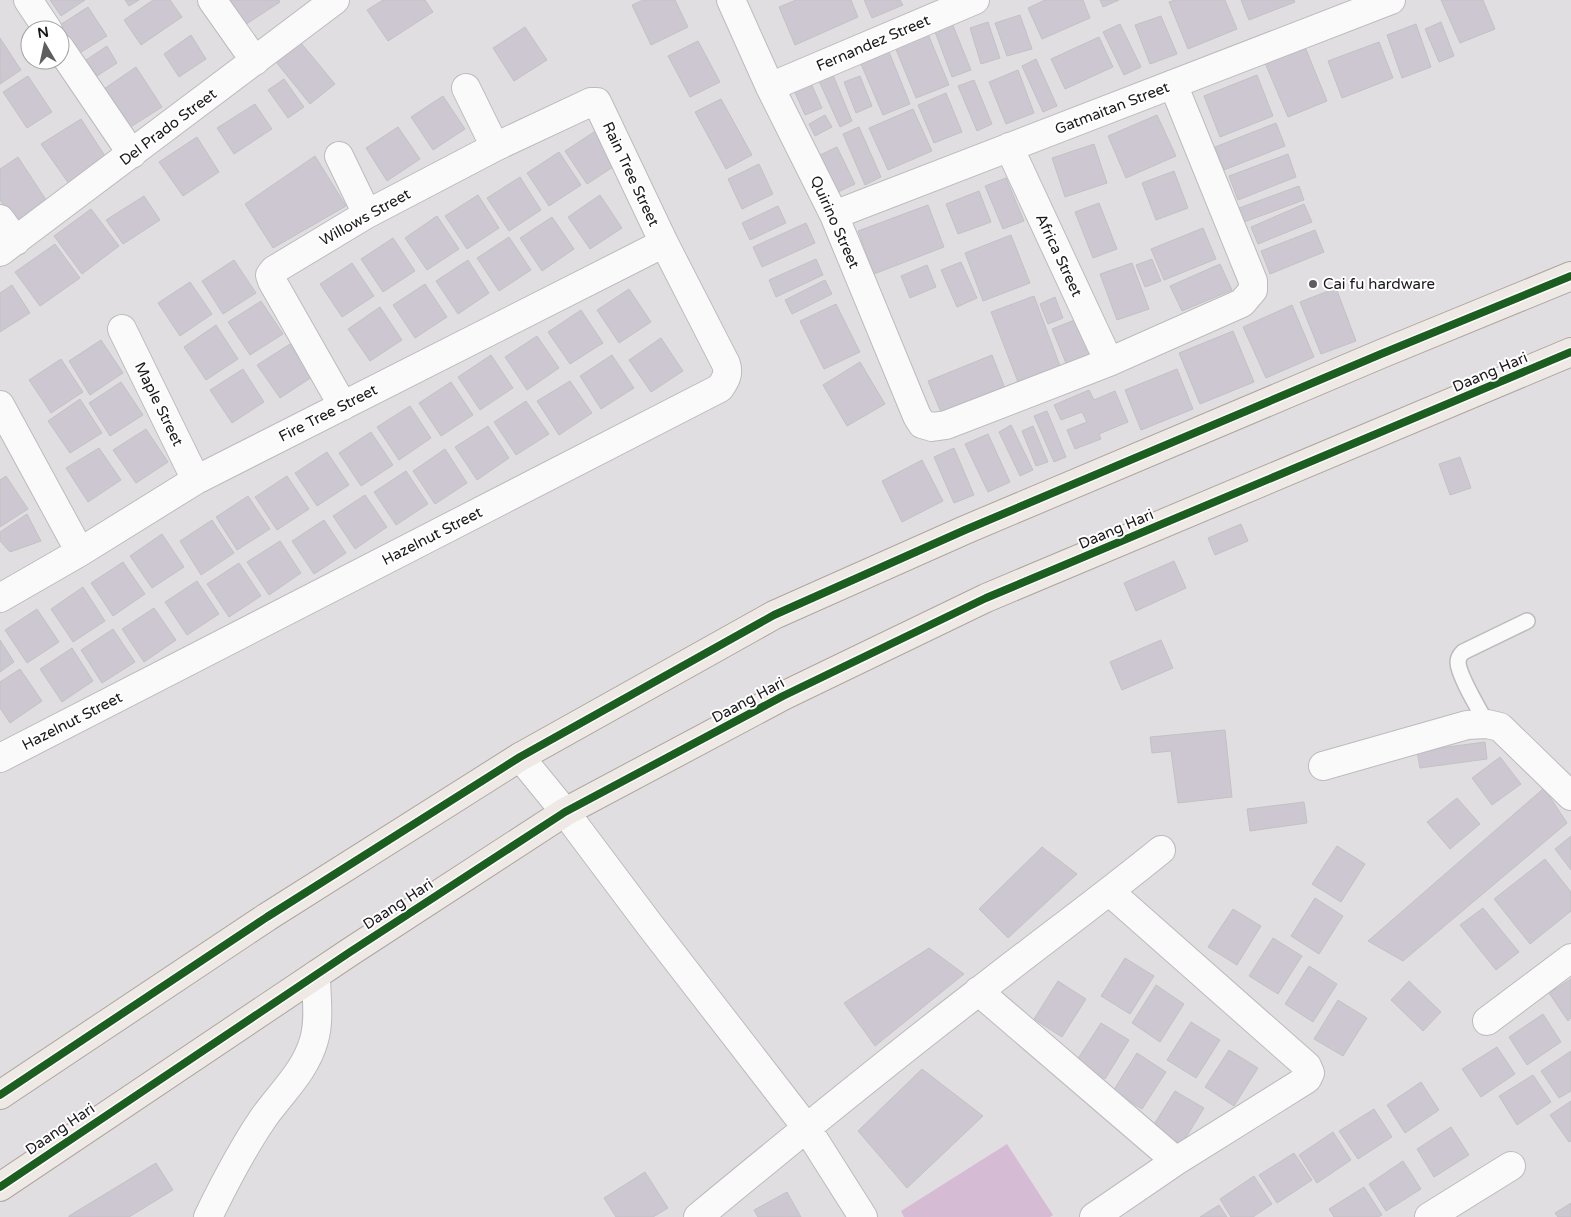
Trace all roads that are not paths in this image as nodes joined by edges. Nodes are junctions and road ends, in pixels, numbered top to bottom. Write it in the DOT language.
graph roads {
  1 [pos="28,0"];
  2 [pos="212,0"];
  3 [pos="335,0"];
  4 [pos="731,0"];
  5 [pos="975,0"];
  6 [pos="1375,3"];
  7 [pos="41,20"];
  8 [pos="255,61"];
  9 [pos="70,63"];
  10 [pos="1173,84"];
  11 [pos="770,87"];
  12 [pos="466,88"];
  13 [pos="599,105"];
  14 [pos="495,147"];
  15 [pos="1010,148"];
  16 [pos="132,154"];
  17 [pos="339,156"];
  18 [pos="368,214"];
  19 [pos="834,215"];
  20 [pos="0,219"];
  21 [pos="664,243"];
  22 [pos="8,246"];
  23 [pos="1571,276"];
  24 [pos="122,329"];
  25 [pos="1571,352"];
  26 [pos="1109,362"];
  27 [pos="0,405"];
  28 [pos="343,406"];
  29 [pos="196,480"];
  30 [pos="80,552"];
  31 [pos="0,598"];
  32 [pos="1527,621"];
  33 [pos="1487,724"];
  34 [pos="520,757"];
  35 [pos="0,758"];
  36 [pos="1323,766"];
  37 [pos="1571,796"];
  38 [pos="565,812"];
  39 [pos="1161,850"];
  40 [pos="1110,892"];
  41 [pos="1571,958"];
  42 [pos="316,975"];
  43 [pos="978,992"];
  44 [pos="1487,1021"];
  45 [pos="0,1095"];
  46 [pos="806,1127"];
  47 [pos="1176,1161"];
  48 [pos="1511,1166"];
  49 [pos="0,1187"];
  50 [pos="208,1217"];
  51 [pos="698,1217"];
  52 [pos="863,1217"];
  53 [pos="1094,1217"];
  54 [pos="1429,1217"];
  1 -- 7 [label="street"];
  2 -- 8 [label="street"];
  3 -- 8 [label="street, Del Prado Street"];
  4 -- 11 [label="street, Quirino Street"];
  5 -- 11 [label="street, Fernandez Street"];
  6 -- 10 [label="street, Gatmaitan Street"];
  8 -- 16 [label="street, Del Prado Street"];
  9 -- 16 [label="street"];
  10 -- 15 [label="street, Gatmaitan Street"];
  10 -- 26 [label="street"];
  11 -- 19 [label="street, Quirino Street"];
  12 -- 14 [label="street"];
  13 -- 14 [label="street, Willows Street"];
  13 -- 21 [label="street, Rain Tree Street"];
  14 -- 18 [label="street, Willows Street"];
  15 -- 19 [label="street, Gatmaitan Street"];
  15 -- 26 [label="street, Africa Street"];
  16 -- 22 [label="street, Del Prado Street"];
  17 -- 18 [label="street"];
  18 -- 28 [label="street, Willows Street"];
  19 -- 26 [label="street, Quirino Street"];
  20 -- 22 [label="street"];
  21 -- 28 [label="street, Fire Tree Street"];
  21 -- 35 [label="street, Hazelnut Street"];
  23 -- 34 [label="main road"];
  24 -- 29 [label="street, Maple Street"];
  25 -- 38 [label="main road, Daang Hari"];
  27 -- 30 [label="street"];
  28 -- 29 [label="street, Fire Tree Street"];
  29 -- 30 [label="street, Fire Tree Street"];
  30 -- 31 [label="street, Fire Tree Street"];
  32 -- 33 [label="lane"];
  33 -- 36 [label="street"];
  33 -- 37 [label="street"];
  34 -- 38 [label="street"];
  34 -- 45 [label="main road"];
  38 -- 42 [label="main road, Daang Hari"];
  38 -- 46 [label="street"];
  39 -- 40 [label="street"];
  40 -- 43 [label="street"];
  40 -- 47 [label="street"];
  41 -- 44 [label="street"];
  42 -- 49 [label="main road, Daang Hari"];
  42 -- 50 [label="street"];
  43 -- 46 [label="street"];
  43 -- 47 [label="street"];
  46 -- 51 [label="street"];
  46 -- 52 [label="street"];
  47 -- 53 [label="street"];
  48 -- 54 [label="street"];
}
